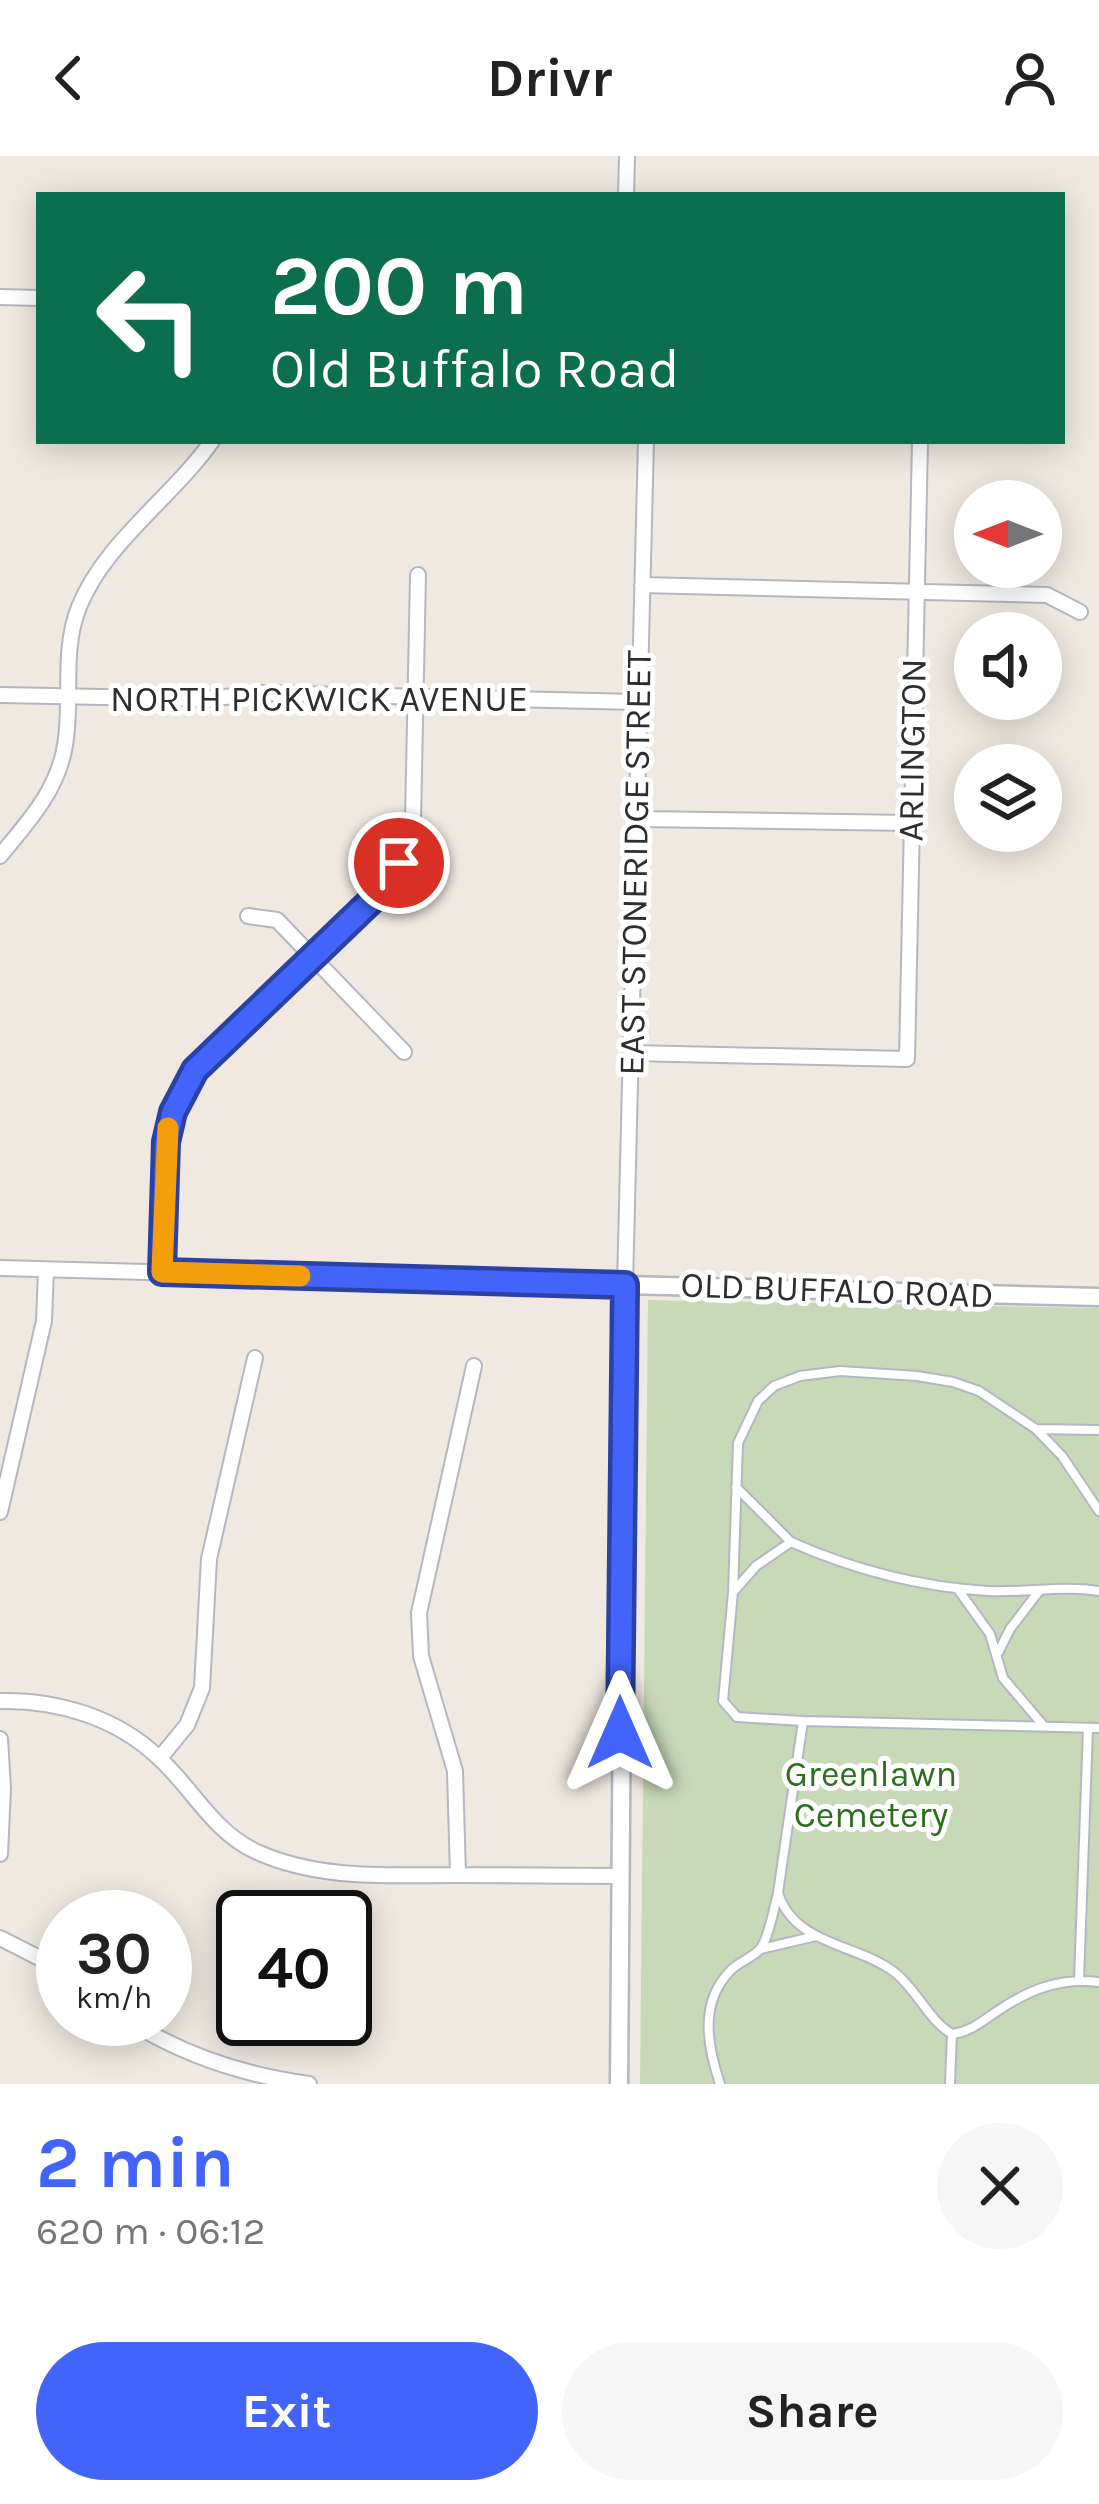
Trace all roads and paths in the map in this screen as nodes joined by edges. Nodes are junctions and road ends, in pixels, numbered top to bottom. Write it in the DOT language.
graph roads {
  1 [pos="627,156"];
  2 [pos="626,192"];
  3 [pos="0,297"];
  4 [pos="36,298"];
  5 [pos="209,444"];
  6 [pos="646,444"];
  7 [pos="920,444"];
  8 [pos="418,575"];
  9 [pos="642,585"];
  10 [pos="916,592"];
  11 [pos="1080,612"];
  12 [pos="0,695"];
  13 [pos="416,697"];
  14 [pos="67,698"];
  15 [pos="638,702"];
  16 [pos="637,819"];
  17 [pos="910,823"];
  18 [pos="0,856"];
  19 [pos="248,916"];
  20 [pos="313,956"];
  21 [pos="404,1052"];
  22 [pos="631,1053"];
  23 [pos="0,1268"];
  24 [pos="46,1270"];
  25 [pos="162,1272"];
  26 [pos="625,1285"];
  27 [pos="1099,1297"];
  28 [pos="255,1358"];
  29 [pos="474,1366"];
  30 [pos="1036,1429"];
  31 [pos="1099,1430"];
  32 [pos="734,1486"];
  33 [pos="1099,1511"];
  34 [pos="0,1512"];
  35 [pos="791,1542"];
  36 [pos="956,1587"];
  37 [pos="1040,1590"];
  38 [pos="1099,1591"];
  39 [pos="733,1592"];
  40 [pos="998,1655"];
  41 [pos="0,1701"];
  42 [pos="803,1721"];
  43 [pos="1044,1726"];
  44 [pos="1094,1728"];
  45 [pos="0,1739"];
  46 [pos="160,1758"];
  47 [pos="0,1854"];
  48 [pos="458,1875"];
  49 [pos="619,1876"];
  50 [pos="778,1893"];
  51 [pos="816,1936"];
  52 [pos="0,1938"];
  53 [pos="760,1950"];
  54 [pos="36,1956"];
  55 [pos="1079,1981"];
  56 [pos="1099,1982"];
  57 [pos="952,2034"];
  58 [pos="178,2046"];
  59 [pos="309,2084"];
  60 [pos="619,2084"];
  61 [pos="721,2084"];
  62 [pos="950,2084"];
  1 -- 2 [label="street"];
  3 -- 4 [label="street"];
  5 -- 14 [label="street"];
  6 -- 9 [label="street, EAST STONERIDGE STREET"];
  7 -- 10 [label="street, ARLINGTON"];
  8 -- 13 [label="street"];
  9 -- 10 [label="street"];
  9 -- 15 [label="street, EAST STONERIDGE STREET"];
  10 -- 11 [label="street"];
  10 -- 17 [label="street, ARLINGTON"];
  12 -- 14 [label="street, NORTH PICKWICK AVENUE"];
  13 -- 14 [label="street, NORTH PICKWICK AVENUE"];
  13 -- 15 [label="street, NORTH PICKWICK AVENUE"];
  13 -- 20 [label="street"];
  14 -- 18 [label="street"];
  15 -- 16 [label="street, EAST STONERIDGE STREET"];
  16 -- 17 [label="street"];
  16 -- 22 [label="street, EAST STONERIDGE STREET"];
  17 -- 22 [label="street, ARLINGTON"];
  19 -- 20 [label="street"];
  20 -- 21 [label="street"];
  20 -- 25 [label="street"];
  22 -- 26 [label="street, EAST STONERIDGE STREET"];
  23 -- 24 [label="street, OLD BUFFALO ROAD"];
  24 -- 25 [label="street, OLD BUFFALO ROAD"];
  24 -- 34 [label="street"];
  25 -- 26 [label="street, OLD BUFFALO ROAD"];
  26 -- 27 [label="street, OLD BUFFALO ROAD"];
  26 -- 49 [label="street"];
  28 -- 46 [label="street"];
  29 -- 48 [label="street"];
  30 -- 31 [label="lane"];
  30 -- 32 [label="lane"];
  30 -- 33 [label="lane"];
  32 -- 35 [label="lane"];
  32 -- 39 [label="lane"];
  35 -- 36 [label="lane"];
  35 -- 39 [label="lane"];
  36 -- 37 [label="lane"];
  36 -- 40 [label="lane"];
  37 -- 38 [label="lane"];
  37 -- 40 [label="lane"];
  39 -- 42 [label="lane"];
  40 -- 43 [label="lane"];
  41 -- 46 [label="street"];
  42 -- 43 [label="lane"];
  42 -- 50 [label="lane"];
  43 -- 44 [label="lane"];
  44 -- 55 [label="lane"];
  45 -- 47 [label="street"];
  46 -- 48 [label="street"];
  48 -- 49 [label="street"];
  49 -- 60 [label="street"];
  50 -- 51 [label="lane"];
  50 -- 53 [label="lane"];
  51 -- 53 [label="lane"];
  51 -- 57 [label="lane"];
  52 -- 54 [label="street"];
  53 -- 61 [label="lane"];
  55 -- 56 [label="lane"];
  55 -- 57 [label="lane"];
  57 -- 62 [label="lane"];
  58 -- 59 [label="street"];
}
